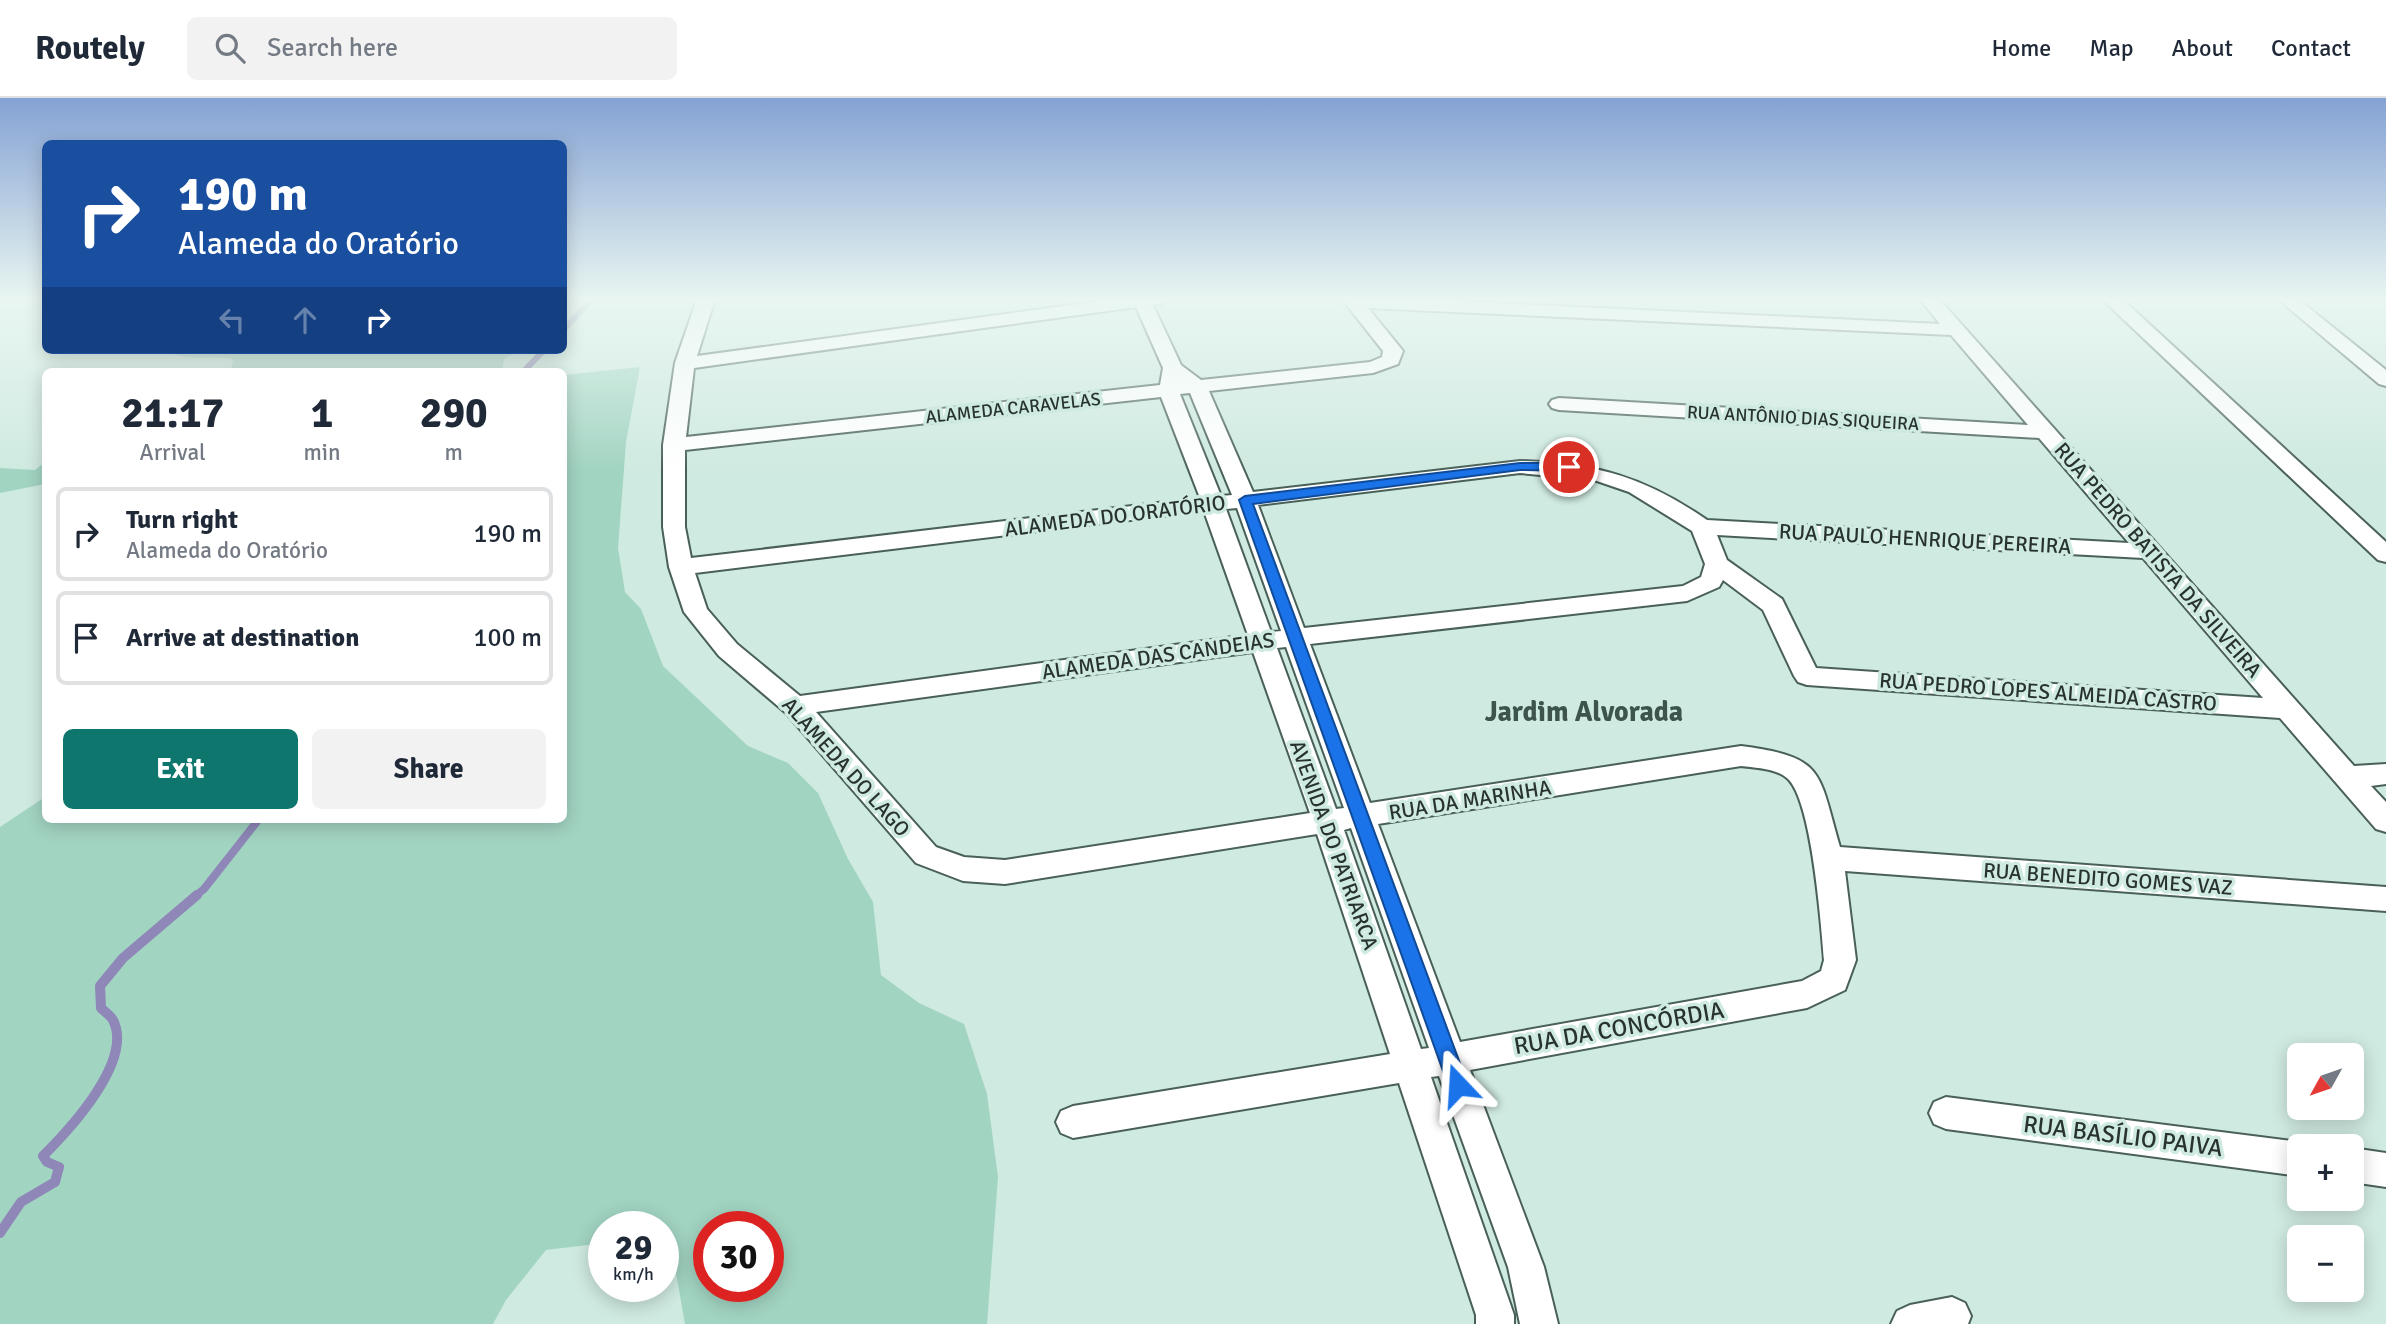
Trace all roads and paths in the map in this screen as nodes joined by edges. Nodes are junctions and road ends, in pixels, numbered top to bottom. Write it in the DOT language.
graph roads {
  1 [pos="687,356"];
  2 [pos="735,356"];
  3 [pos="1164,356"];
  4 [pos="1392,356"];
  5 [pos="1979,356"];
  6 [pos="2172,356"];
  7 [pos="2357,356"];
  8 [pos="685,363"];
  9 [pos="1171,379"];
  10 [pos="2386,380"];
  11 [pos="1198,388"];
  12 [pos="1559,404"];
  13 [pos="2047,432"];
  14 [pos="674,444"];
  15 [pos="1245,500"];
  16 [pos="1213,504"];
  17 [pos="1702,527"];
  18 [pos="2148,551"];
  19 [pos="2386,555"];
  20 [pos="1717,564"];
  21 [pos="681,567"];
  22 [pos="1297,637"];
  23 [pos="1261,642"];
  24 [pos="795,706"];
  25 [pos="2288,709"];
  26 [pos="2386,774"];
  27 [pos="2348,777"];
  28 [pos="2381,810"];
  29 [pos="1362,817"];
  30 [pos="1327,822"];
  31 [pos="1829,858"];
  32 [pos="1005,872"];
  33 [pos="2386,899"];
  34 [pos="1448,1059"];
  35 [pos="1411,1066"];
  36 [pos="1946,1113"];
  37 [pos="1073,1122"];
  38 [pos="2287,1157"];
  39 [pos="2364,1167"];
  40 [pos="2386,1170"];
  41 [pos="1952,1316"];
  42 [pos="1495,1324"];
  43 [pos="1539,1324"];
  44 [pos="1910,1324"];
  1 -- 8 [label="street, ALAMEDA DO LAGO"];
  2 -- 8 [label="street"];
  3 -- 9 [label="street, AVENIDA DO PATRIARCA"];
  4 -- 11 [label="street"];
  5 -- 13 [label="street, RUA PEDRO BATISTA DA SILVEIRA"];
  6 -- 19 [label="street"];
  7 -- 10 [label="street"];
  8 -- 14 [label="street, ALAMEDA DO LAGO"];
  9 -- 11 [label="street, AVENIDA DO PATRIARCA"];
  9 -- 14 [label="street, ALAMEDA CARAVELAS"];
  9 -- 16 [label="street, AVENIDA DO PATRIARCA"];
  11 -- 15 [label="street, AVENIDA DO PATRIARCA"];
  12 -- 13 [label="street, RUA ANTÔNIO DIAS SIQUEIRA"];
  13 -- 18 [label="street, RUA PEDRO BATISTA DA SILVEIRA"];
  14 -- 21 [label="street, ALAMEDA DO LAGO"];
  15 -- 16 [label="street, ALAMEDA DO ORATÓRIO"];
  15 -- 17 [label="street, ALAMEDA DO ORATÓRIO"];
  15 -- 22 [label="street, AVENIDA DO PATRIARCA"];
  16 -- 21 [label="street, ALAMEDA DO ORATÓRIO"];
  16 -- 23 [label="street, AVENIDA DO PATRIARCA"];
  17 -- 18 [label="street, RUA PAULO HENRIQUE PEREIRA"];
  17 -- 20 [label="street"];
  18 -- 25 [label="street, RUA PEDRO BATISTA DA SILVEIRA"];
  20 -- 22 [label="street, ALAMEDA DAS CANDEIAS"];
  20 -- 25 [label="street, RUA PEDRO LOPES ALMEIDA CASTRO"];
  21 -- 24 [label="street, ALAMEDA DO LAGO"];
  22 -- 23 [label="street, ALAMEDA DAS CANDEIAS"];
  22 -- 29 [label="street, AVENIDA DO PATRIARCA"];
  23 -- 24 [label="street, ALAMEDA DAS CANDEIAS"];
  23 -- 30 [label="street, AVENIDA DO PATRIARCA"];
  24 -- 32 [label="street, ALAMEDA DO LAGO"];
  25 -- 27 [label="street, RUA PEDRO BATISTA DA SILVEIRA"];
  26 -- 27 [label="street"];
  27 -- 28 [label="street, RUA PEDRO BATISTA DA SILVEIRA"];
  29 -- 30 [label="street, RUA DA MARINHA"];
  29 -- 31 [label="street, RUA DA MARINHA"];
  29 -- 34 [label="street, AVENIDA DO PATRIARCA"];
  30 -- 32 [label="street, RUA DA MARINHA"];
  30 -- 35 [label="street, AVENIDA DO PATRIARCA"];
  31 -- 33 [label="street, RUA BENEDITO GOMES VAZ"];
  31 -- 34 [label="street, RUA DA CONCÓRDIA"];
  34 -- 35 [label="street, RUA DA CONCÓRDIA"];
  34 -- 43 [label="street, AVENIDA DO PATRIARCA"];
  35 -- 37 [label="street, RUA DA CONCÓRDIA"];
  35 -- 42 [label="street, AVENIDA DO PATRIARCA"];
  36 -- 38 [label="street, RUA BASÍLIO PAIVA"];
  39 -- 40 [label="street"];
  41 -- 44 [label="street"];
}
